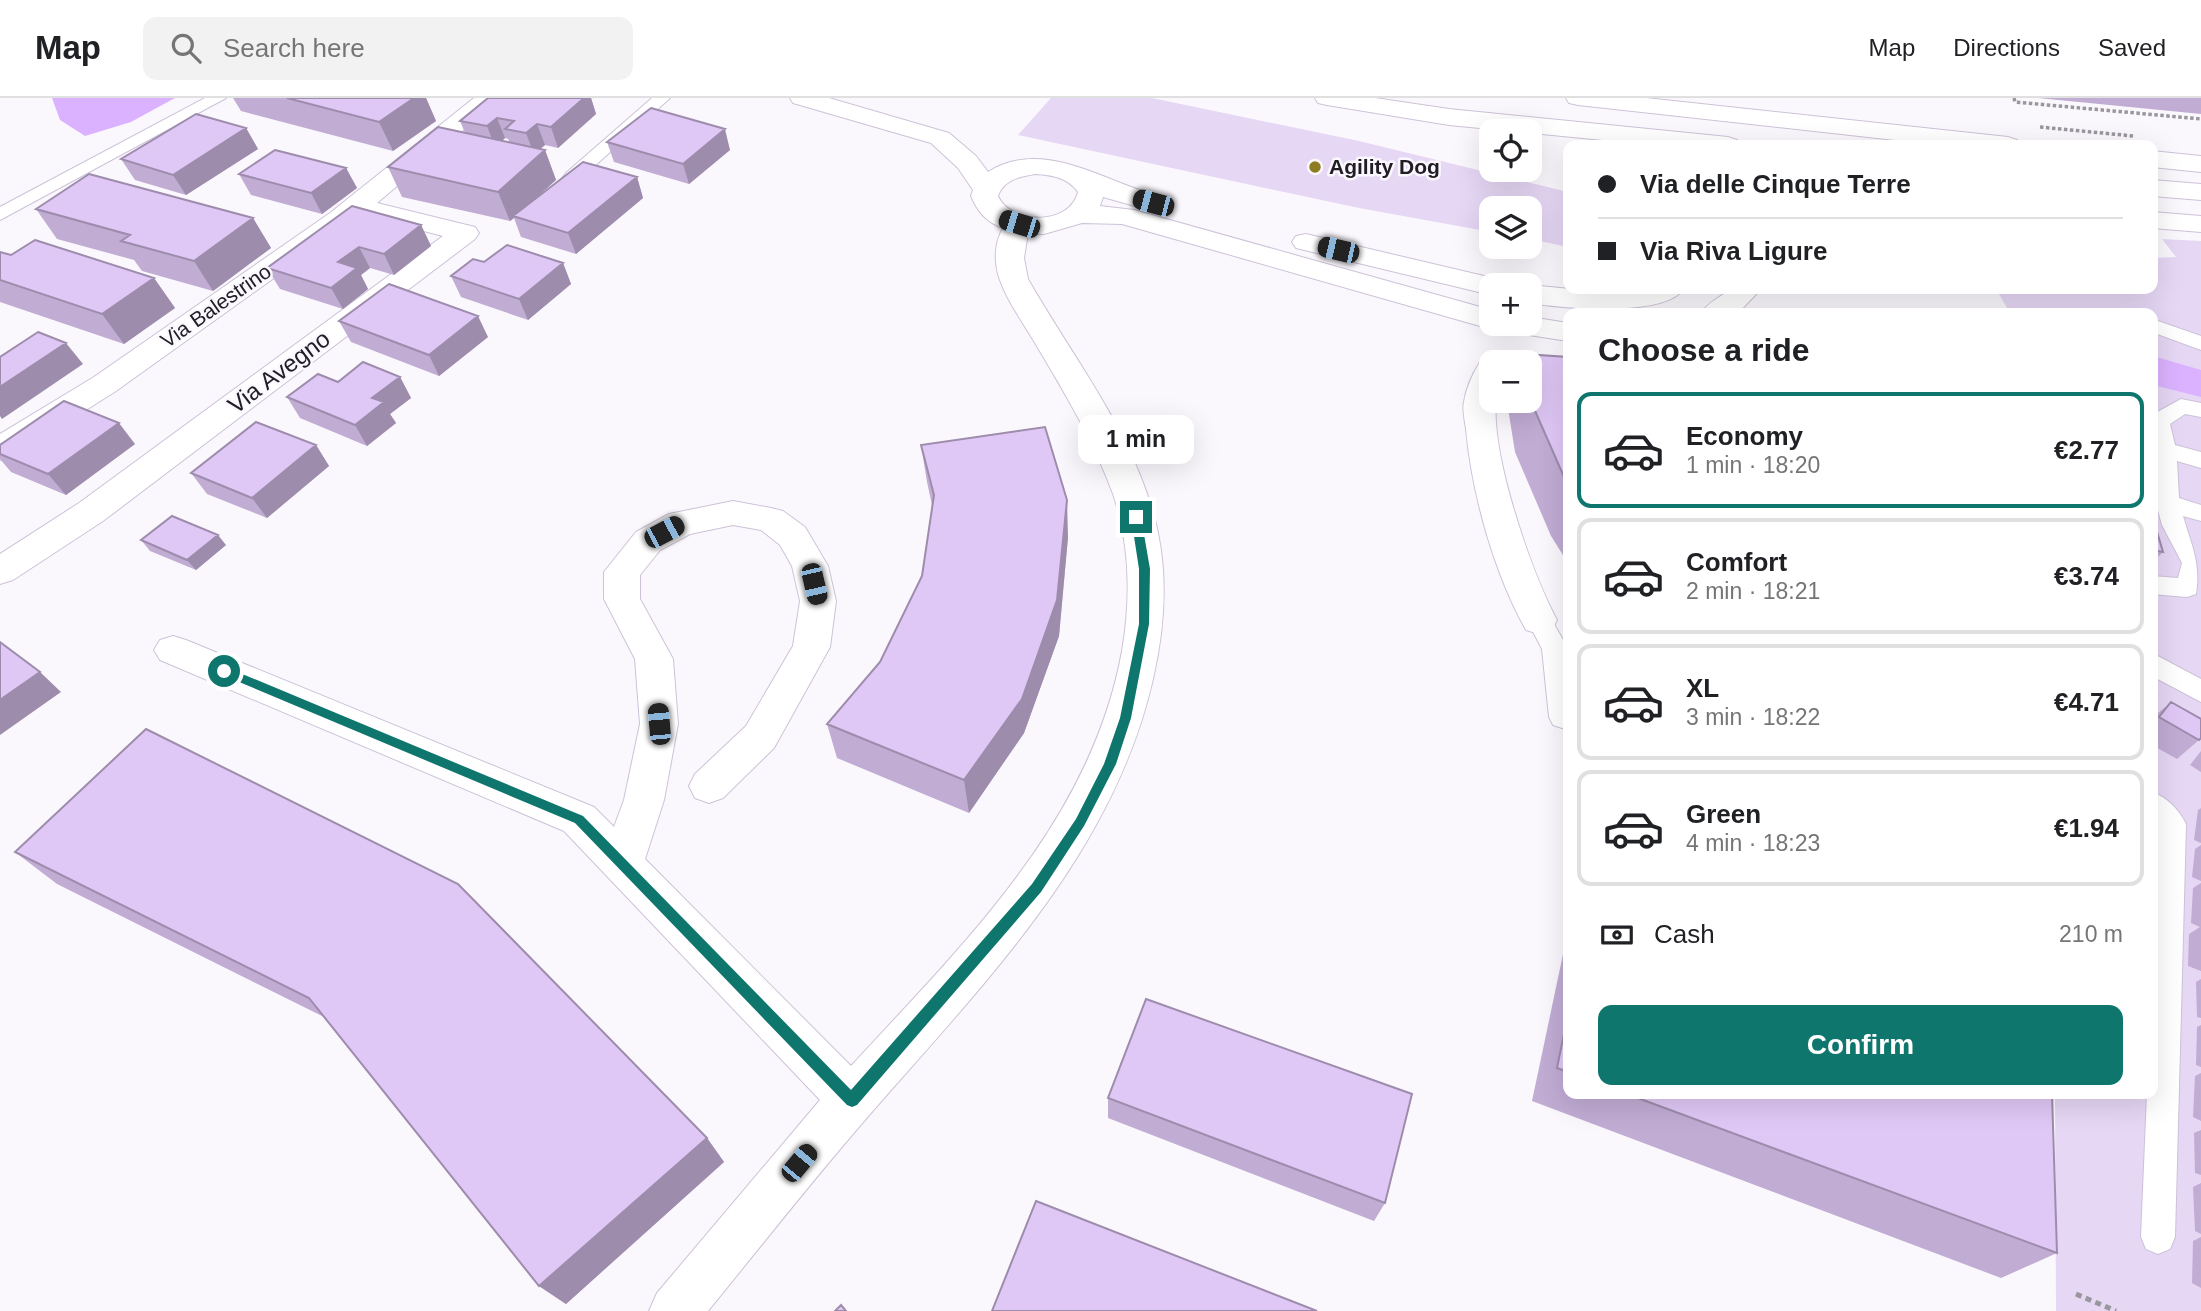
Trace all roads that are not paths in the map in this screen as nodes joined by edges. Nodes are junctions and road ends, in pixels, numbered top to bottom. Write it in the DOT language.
graph roads {
  1 [pos="218,98"];
  2 [pos="489,98"];
  3 [pos="662,98"];
  4 [pos="802,98"];
  5 [pos="1326,98"];
  6 [pos="1578,98"];
  7 [pos="1618,100"];
  8 [pos="1449,117"];
  9 [pos="1479,124"];
  10 [pos="1678,140"];
  11 [pos="1965,140"];
  12 [pos="946,141"];
  13 [pos="1542,142"];
  14 [pos="1563,148"];
  15 [pos="2158,160"];
  16 [pos="2201,164"];
  17 [pos="1035,166"];
  18 [pos="572,177"];
  19 [pos="1082,180"];
  20 [pos="2158,188"];
  21 [pos="986,189"];
  22 [pos="2201,192"];
  23 [pos="358,206"];
  24 [pos="0,214"];
  25 [pos="1076,215"];
  26 [pos="2158,220"];
  27 [pos="1019,224"];
  28 [pos="2201,224"];
  29 [pos="1479,283"];
  30 [pos="1652,294"];
  31 [pos="1741,294"];
  32 [pos="1542,296"];
  33 [pos="1726,308"];
  34 [pos="1479,315"];
  35 [pos="2158,327"];
  36 [pos="1542,328"];
  37 [pos="1563,331"];
  38 [pos="2201,343"];
  39 [pos="2201,410"];
  40 [pos="1480,413"];
  41 [pos="0,449"];
  42 [pos="2165,450"];
  43 [pos="2201,460"];
  44 [pos="2168,503"];
  45 [pos="2201,513"];
  46 [pos="2197,565"];
  47 [pos="0,571"];
  48 [pos="2158,586"];
  49 [pos="2194,592"];
  50 [pos="1547,635"];
  51 [pos="173,650"];
  52 [pos="2158,667"];
  53 [pos="2201,692"];
  54 [pos="1562,717"];
  55 [pos="709,786"];
  56 [pos="2158,810"];
  57 [pos="622,865"];
  58 [pos="852,1100"];
  59 [pos="2158,1237"];
  60 [pos="675,1311"];
  1 -- 24 [label="lane"];
  2 -- 23 [label="main road, Via Balestrino"];
  3 -- 18 [label="lane"];
  4 -- 12 [label="main road"];
  5 -- 8 [label="main road"];
  6 -- 7 [label="main road"];
  7 -- 11 [label="main road"];
  8 -- 9 [label="main road"];
  8 -- 10 [label="main road"];
  12 -- 17 [label="main road"];
  12 -- 21 [label="main road"];
  13 -- 14 [label="main road"];
  15 -- 16 [label="main road"];
  17 -- 19 [label="main road"];
  17 -- 21 [label="main road"];
  19 -- 25 [label="main road"];
  19 -- 29 [label="main road"];
  20 -- 22 [label="main road"];
  21 -- 27 [label="main road"];
  23 -- 41 [label="main road, Via Balestrino"];
  23 -- 47 [label="main road, Via Avegno"];
  25 -- 27 [label="main road"];
  25 -- 34 [label="main road"];
  26 -- 28 [label="main road"];
  27 -- 58 [label="main road"];
  30 -- 32 [label="main road"];
  31 -- 33 [label="main road"];
  35 -- 38 [label="lane"];
  36 -- 37 [label="main road"];
  39 -- 42 [label="lane"];
  40 -- 50 [label="main road"];
  42 -- 43 [label="lane"];
  42 -- 44 [label="lane"];
  44 -- 45 [label="lane"];
  44 -- 46 [label="lane"];
  46 -- 49 [label="lane"];
  48 -- 49 [label="lane"];
  50 -- 54 [label="lane"];
  51 -- 57 [label="main road"];
  52 -- 53 [label="lane"];
  55 -- 57 [label="main road"];
  56 -- 59 [label="lane"];
  57 -- 58 [label="main road"];
  58 -- 60 [label="main road"];
}
